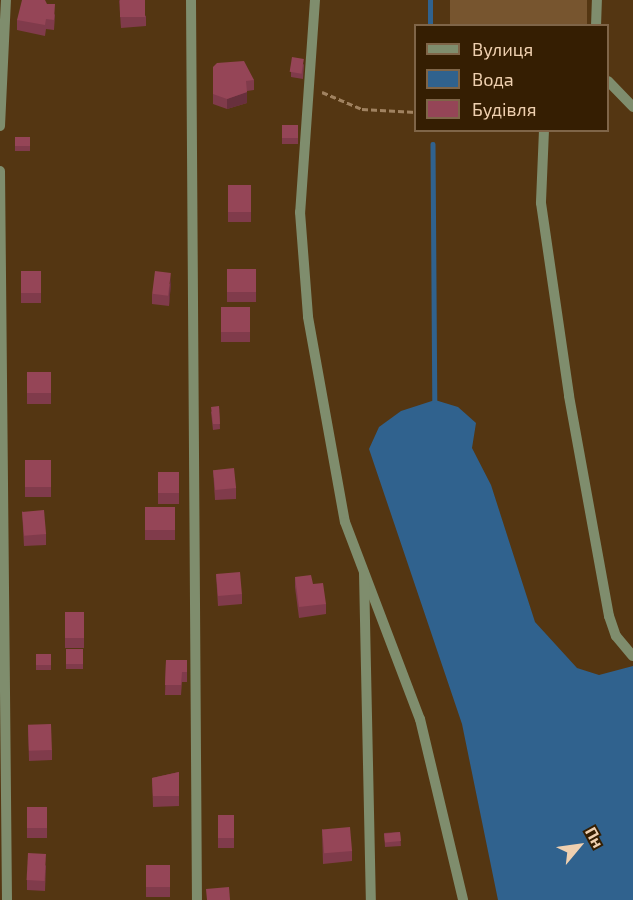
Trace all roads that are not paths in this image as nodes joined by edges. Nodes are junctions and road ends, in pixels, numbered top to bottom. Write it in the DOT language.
graph roads {
  1 [pos="6,0"];
  2 [pos="191,0"];
  3 [pos="315,0"];
  4 [pos="597,0"];
  5 [pos="596,20"];
  6 [pos="609,82"];
  7 [pos="633,107"];
  8 [pos="0,126"];
  9 [pos="544,132"];
  10 [pos="0,171"];
  11 [pos="364,567"];
  12 [pos="633,656"];
  13 [pos="7,900"];
  14 [pos="196,900"];
  15 [pos="371,900"];
  16 [pos="463,900"];
  1 -- 8 [label="street"];
  2 -- 14 [label="street"];
  3 -- 11 [label="street"];
  4 -- 5 [label="street"];
  6 -- 7 [label="street"];
  9 -- 12 [label="street"];
  10 -- 13 [label="street"];
  11 -- 15 [label="street"];
  11 -- 16 [label="street"];
}
